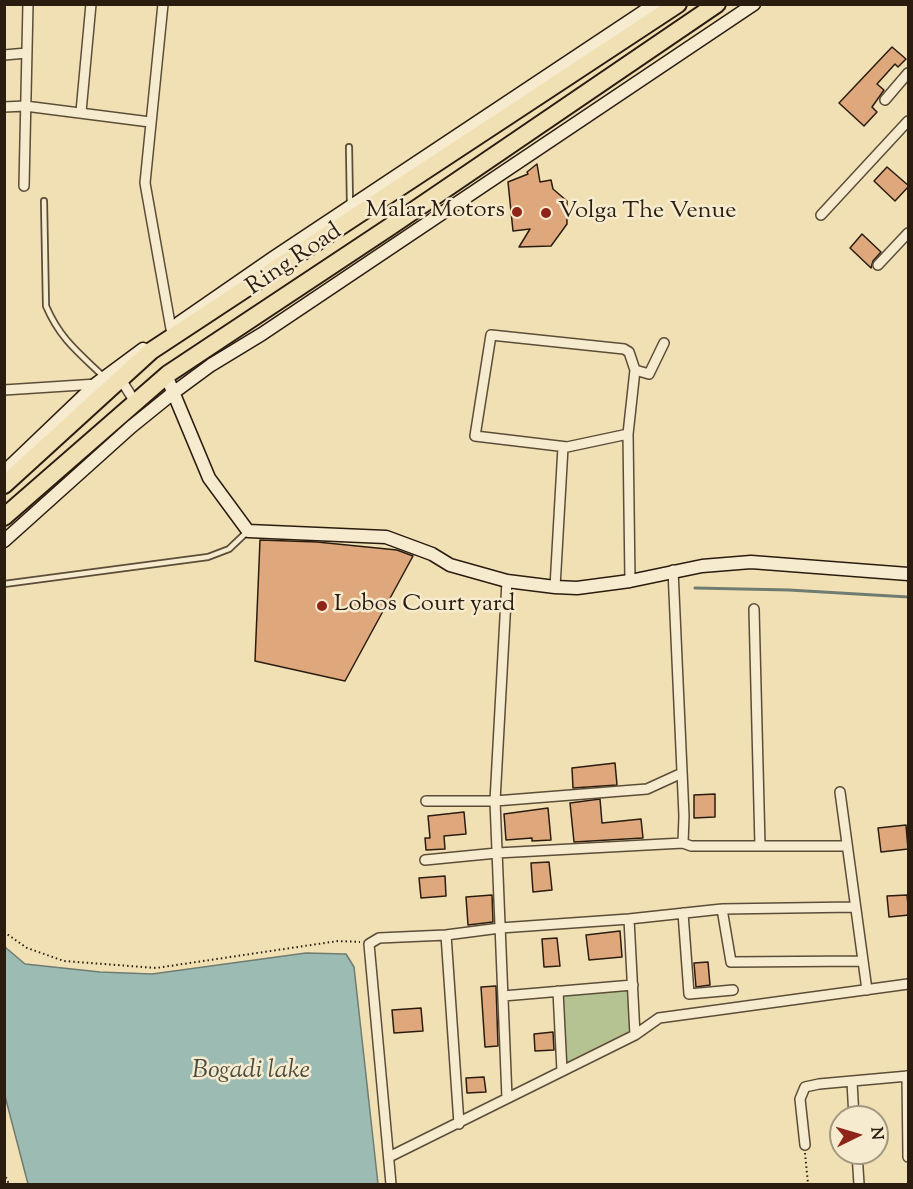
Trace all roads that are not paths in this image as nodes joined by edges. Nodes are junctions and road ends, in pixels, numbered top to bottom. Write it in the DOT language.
graph roads {
  1 [pos="28,4"];
  2 [pos="91,4"];
  3 [pos="163,4"];
  4 [pos="655,4"];
  5 [pos="678,4"];
  6 [pos="717,4"];
  7 [pos="754,4"];
  8 [pos="27,53"];
  9 [pos="4,55"];
  10 [pos="909,73"];
  11 [pos="885,100"];
  12 [pos="25,106"];
  13 [pos="4,107"];
  14 [pos="81,112"];
  15 [pos="150,122"];
  16 [pos="909,122"];
  17 [pos="349,147"];
  18 [pos="24,186"];
  19 [pos="44,201"];
  20 [pos="350,207"];
  21 [pos="821,215"];
  22 [pos="909,233"];
  23 [pos="878,265"];
  24 [pos="171,329"];
  25 [pos="664,343"];
  26 [pos="635,370"];
  27 [pos="166,375"];
  28 [pos="108,381"];
  29 [pos="4,390"];
  30 [pos="173,393"];
  31 [pos="135,402"];
  32 [pos="628,434"];
  33 [pos="563,447"];
  34 [pos="4,472"];
  35 [pos="4,485"];
  36 [pos="4,517"];
  37 [pos="248,531"];
  38 [pos="4,541"];
  39 [pos="673,570"];
  40 [pos="909,574"];
  41 [pos="507,580"];
  42 [pos="630,581"];
  43 [pos="4,584"];
  44 [pos="555,587"];
  45 [pos="754,609"];
  46 [pos="682,773"];
  47 [pos="840,792"];
  48 [pos="426,801"];
  49 [pos="495,801"];
  50 [pos="683,843"];
  51 [pos="760,846"];
  52 [pos="846,846"];
  53 [pos="497,853"];
  54 [pos="425,860"];
  55 [pos="855,907"];
  56 [pos="722,909"];
  57 [pos="683,913"];
  58 [pos="629,919"];
  59 [pos="500,928"];
  60 [pos="446,935"];
  61 [pos="863,961"];
  62 [pos="909,984"];
  63 [pos="633,985"];
  64 [pos="733,990"];
  65 [pos="867,990"];
  66 [pos="558,991"];
  67 [pos="503,996"];
  68 [pos="635,1035"];
  69 [pos="562,1071"];
  70 [pos="908,1076"];
  71 [pos="852,1082"];
  72 [pos="507,1098"];
  73 [pos="853,1105"];
  74 [pos="459,1124"];
  75 [pos="805,1144"];
  76 [pos="389,1157"];
  77 [pos="909,1157"];
  78 [pos="858,1165"];
  79 [pos="391,1185"];
  80 [pos="859,1185"];
  1 -- 8 [label="street"];
  2 -- 14 [label="street"];
  3 -- 15 [label="street"];
  4 -- 20 [label="street"];
  5 -- 28 [label="highway, Ring Road"];
  6 -- 27 [label="highway, Ring Road"];
  7 -- 30 [label="street"];
  8 -- 9 [label="street"];
  8 -- 12 [label="street"];
  10 -- 11 [label="street"];
  12 -- 13 [label="street"];
  12 -- 14 [label="street"];
  12 -- 18 [label="street"];
  14 -- 15 [label="street"];
  15 -- 24 [label="street"];
  16 -- 21 [label="street"];
  17 -- 20 [label="lane"];
  19 -- 28 [label="lane"];
  20 -- 24 [label="street"];
  22 -- 23 [label="street"];
  24 -- 28 [label="street"];
  25 -- 26 [label="street"];
  26 -- 32 [label="street"];
  26 -- 33 [label="street"];
  27 -- 30 [label="street"];
  27 -- 31 [label="highway, Ring Road"];
  28 -- 29 [label="street"];
  28 -- 31 [label="street"];
  28 -- 34 [label="street"];
  28 -- 35 [label="highway, Ring Road"];
  30 -- 37 [label="street"];
  30 -- 38 [label="street"];
  31 -- 36 [label="highway, Ring Road"];
  32 -- 33 [label="street"];
  32 -- 42 [label="street"];
  33 -- 44 [label="street"];
  37 -- 41 [label="street"];
  37 -- 43 [label="lane"];
  39 -- 40 [label="street"];
  39 -- 42 [label="street"];
  39 -- 46 [label="street"];
  41 -- 44 [label="street"];
  41 -- 49 [label="street"];
  42 -- 44 [label="street"];
  45 -- 51 [label="street"];
  46 -- 49 [label="street"];
  46 -- 50 [label="street"];
  47 -- 52 [label="street"];
  48 -- 49 [label="street"];
  49 -- 53 [label="street"];
  50 -- 51 [label="street"];
  50 -- 53 [label="street"];
  51 -- 52 [label="street"];
  52 -- 55 [label="street"];
  53 -- 54 [label="street"];
  53 -- 59 [label="street"];
  55 -- 56 [label="street"];
  55 -- 61 [label="street"];
  56 -- 57 [label="street"];
  56 -- 61 [label="street"];
  57 -- 58 [label="street"];
  57 -- 64 [label="street"];
  58 -- 59 [label="street"];
  58 -- 63 [label="street"];
  59 -- 60 [label="street"];
  59 -- 67 [label="street"];
  60 -- 74 [label="street"];
  60 -- 76 [label="street"];
  61 -- 65 [label="street"];
  62 -- 65 [label="street"];
  63 -- 66 [label="street"];
  63 -- 68 [label="street"];
  65 -- 68 [label="street"];
  66 -- 67 [label="street"];
  66 -- 69 [label="street"];
  67 -- 72 [label="street"];
  68 -- 69 [label="street"];
  69 -- 72 [label="street"];
  70 -- 71 [label="street"];
  70 -- 77 [label="street"];
  71 -- 73 [label="street"];
  71 -- 75 [label="street"];
  72 -- 74 [label="street"];
  74 -- 76 [label="street"];
  76 -- 79 [label="street"];
  78 -- 80 [label="street"];
}
